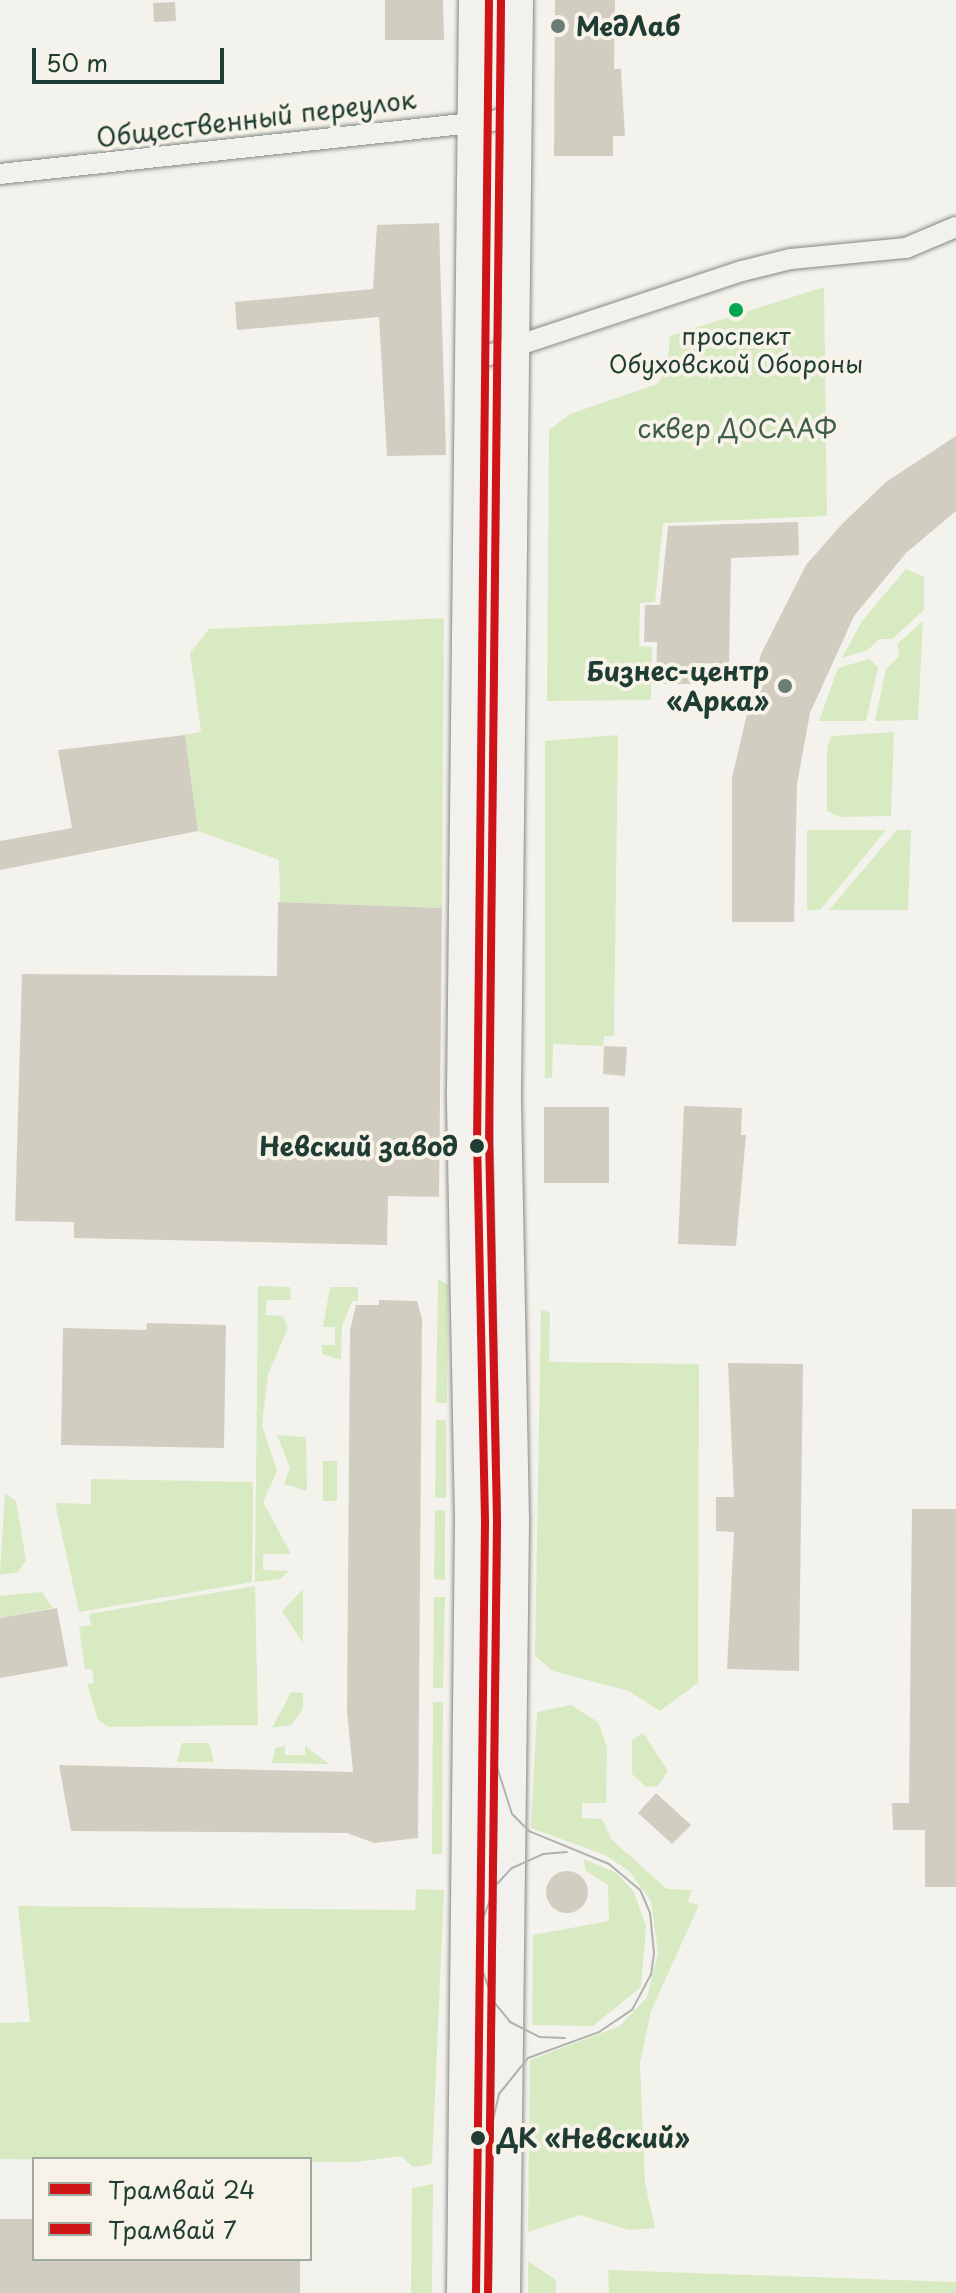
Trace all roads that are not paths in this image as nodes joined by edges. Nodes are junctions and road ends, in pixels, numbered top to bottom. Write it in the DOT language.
graph roads {
  1 [pos="473,0"];
  2 [pos="519,0"];
  3 [pos="518,118"];
  4 [pos="472,119"];
  5 [pos="0,174"];
  6 [pos="956,227"];
  7 [pos="516,349"];
  8 [pos="471,361"];
  9 [pos="461,2293"];
  10 [pos="506,2293"];
  1 -- 4 [label="main road"];
  2 -- 3 [label="main road"];
  3 -- 4 [label="street, Общественный переулок"];
  3 -- 7 [label="main road"];
  4 -- 5 [label="street, Общественный переулок"];
  4 -- 8 [label="main road"];
  6 -- 7 [label="street"];
  7 -- 8 [label="street"];
  7 -- 10 [label="main road"];
  8 -- 9 [label="main road"];
}
